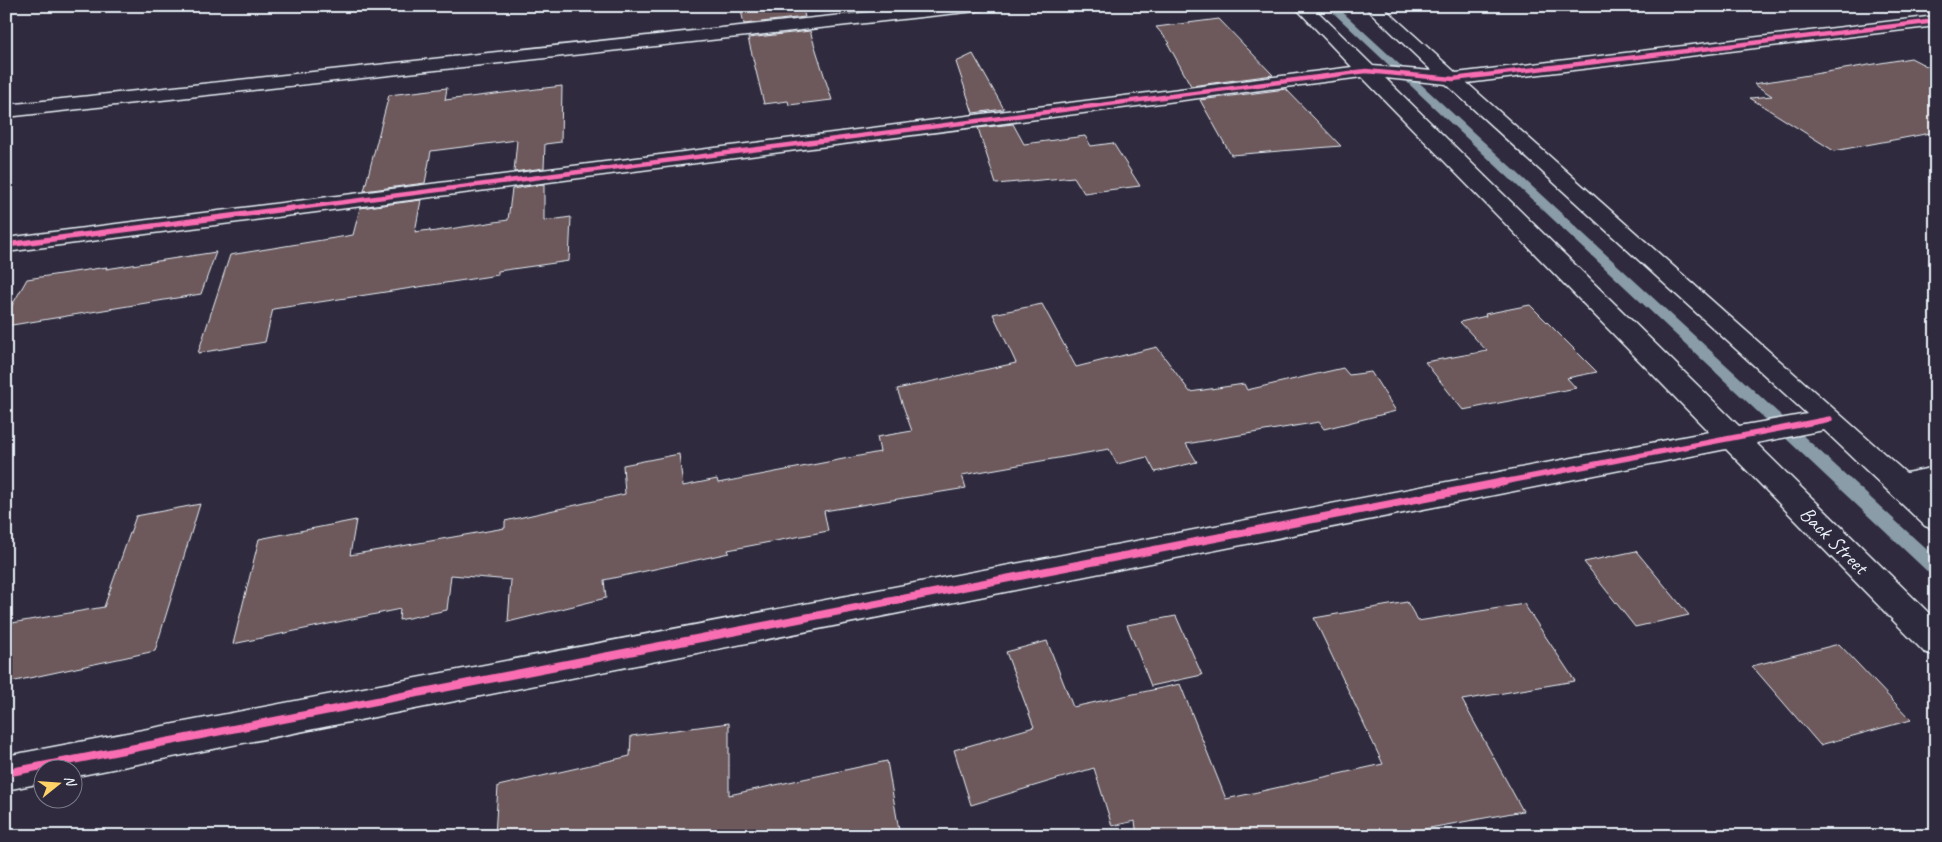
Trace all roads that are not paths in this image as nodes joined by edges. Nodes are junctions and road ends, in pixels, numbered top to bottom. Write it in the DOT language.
graph roads {
  1 [pos="976,6"];
  2 [pos="1302,6"];
  3 [pos="1372,6"];
  4 [pos="1936,21"];
  5 [pos="1366,71"];
  6 [pos="1453,80"];
  7 [pos="6,111"];
  8 [pos="6,245"];
  9 [pos="1830,419"];
  10 [pos="1733,438"];
  11 [pos="1936,478"];
  12 [pos="1899,485"];
  13 [pos="1936,518"];
  14 [pos="1936,642"];
  15 [pos="6,773"];
  1 -- 7 [label="street"];
  2 -- 5 [label="street, Back Street"];
  3 -- 6 [label="street"];
  4 -- 6 [label="street"];
  5 -- 6 [label="street"];
  5 -- 8 [label="street"];
  5 -- 10 [label="street, Back Street"];
  6 -- 9 [label="street"];
  9 -- 10 [label="street"];
  9 -- 12 [label="street"];
  10 -- 14 [label="street, Back Street"];
  10 -- 15 [label="street"];
  11 -- 12 [label="street"];
  12 -- 13 [label="street"];
}
